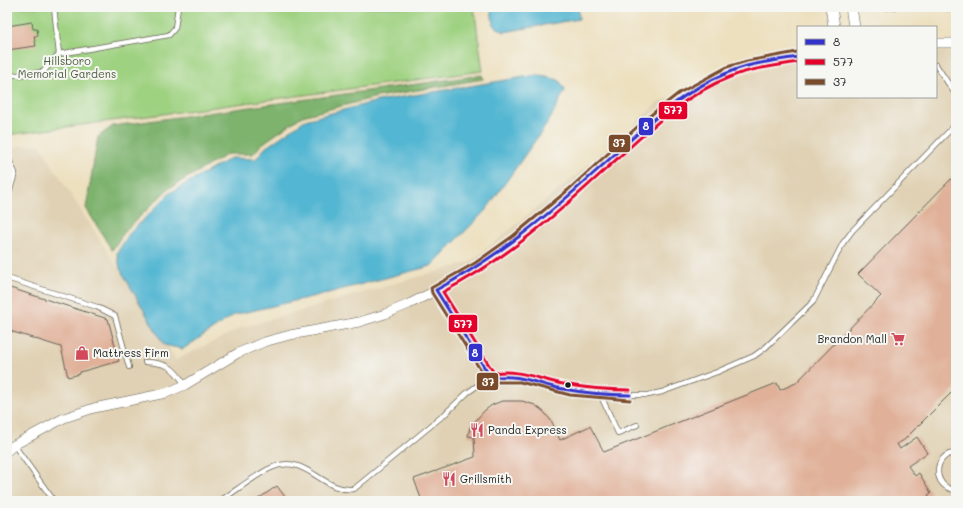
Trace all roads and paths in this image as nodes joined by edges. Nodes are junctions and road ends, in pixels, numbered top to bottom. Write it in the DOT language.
graph roads {
  1 [pos="54,7"];
  2 [pos="178,7"];
  3 [pos="831,7"];
  4 [pos="851,7"];
  5 [pos="877,7"];
  6 [pos="894,7"];
  7 [pos="935,7"];
  8 [pos="956,9"];
  9 [pos="834,26"];
  10 [pos="854,26"];
  11 [pos="937,42"];
  12 [pos="956,44"];
  13 [pos="59,54"];
  14 [pos="797,57"];
  15 [pos="937,66"];
  16 [pos="7,75"];
  17 [pos="956,95"];
  18 [pos="956,124"];
  19 [pos="7,160"];
  20 [pos="7,200"];
  21 [pos="7,278"];
  22 [pos="436,290"];
  23 [pos="145,362"];
  24 [pos="129,367"];
  25 [pos="491,378"];
  26 [pos="185,385"];
  27 [pos="600,394"];
  28 [pos="637,425"];
  29 [pos="11,448"];
  30 [pos="956,453"];
  31 [pos="956,490"];
  32 [pos="54,501"];
  33 [pos="220,501"];
  1 -- 13 [label="lane"];
  2 -- 13 [label="lane"];
  3 -- 9 [label="street"];
  4 -- 10 [label="street"];
  5 -- 6 [label="lane"];
  7 -- 8 [label="lane"];
  11 -- 12 [label="street"];
  13 -- 16 [label="lane"];
  14 -- 22 [label="street"];
  15 -- 17 [label="lane"];
  18 -- 27 [label="lane"];
  19 -- 20 [label="lane"];
  21 -- 24 [label="lane"];
  22 -- 25 [label="lane"];
  22 -- 26 [label="street"];
  23 -- 26 [label="lane"];
  25 -- 27 [label="lane"];
  25 -- 33 [label="lane"];
  26 -- 29 [label="street"];
  27 -- 28 [label="lane"];
  29 -- 32 [label="lane"];
  30 -- 31 [label="lane"];
}
